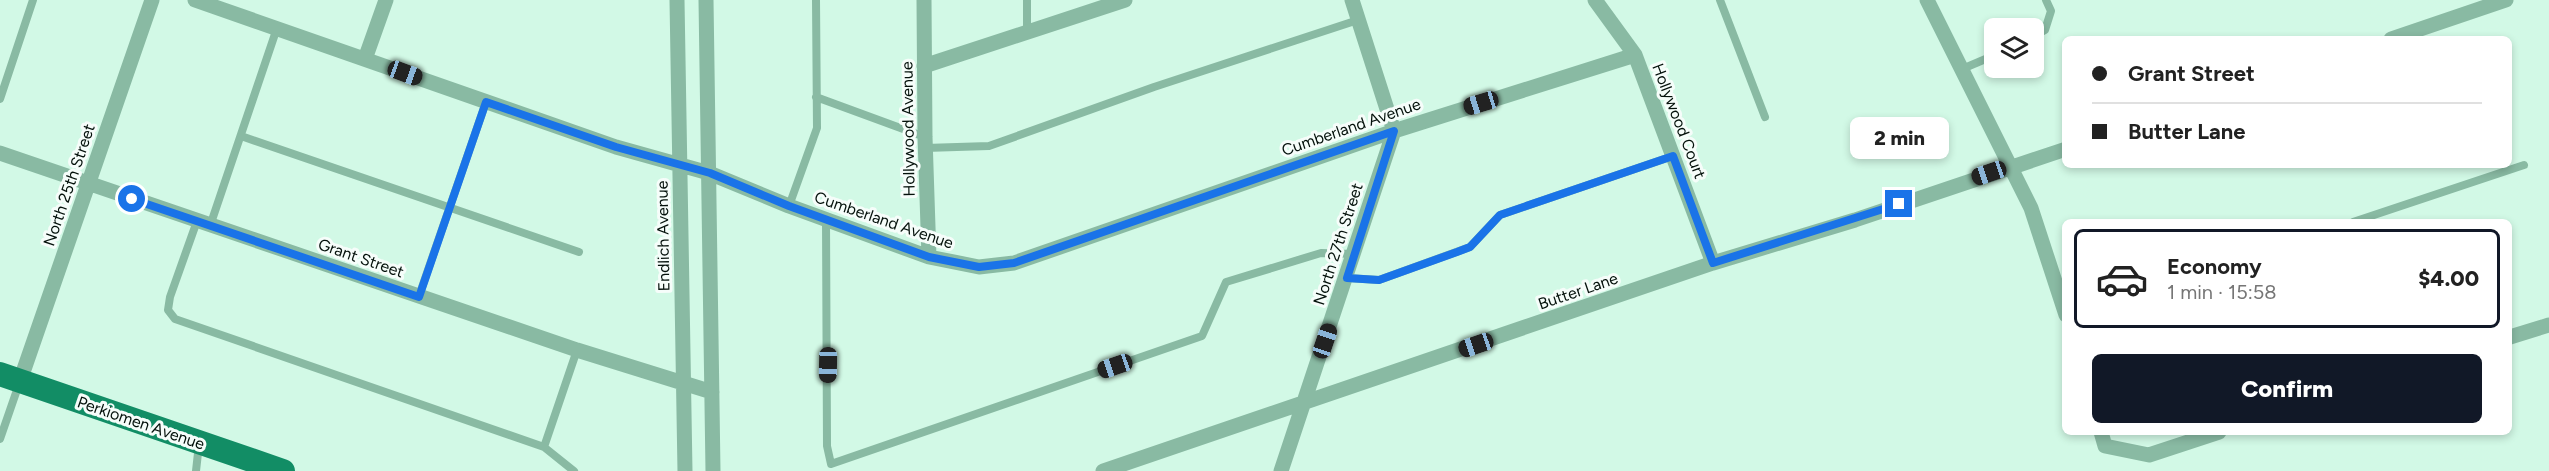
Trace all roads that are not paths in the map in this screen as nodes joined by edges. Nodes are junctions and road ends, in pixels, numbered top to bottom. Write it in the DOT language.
graph roads {
  1 [pos="33,0"];
  2 [pos="152,0"];
  3 [pos="195,0"];
  4 [pos="386,0"];
  5 [pos="677,0"];
  6 [pos="706,0"];
  7 [pos="816,0"];
  8 [pos="924,0"];
  9 [pos="1027,0"];
  10 [pos="1125,0"];
  11 [pos="1352,0"];
  12 [pos="1595,0"];
  13 [pos="1720,0"];
  14 [pos="1927,0"];
  15 [pos="2046,0"];
  16 [pos="2506,0"];
  17 [pos="1358,20"];
  18 [pos="277,28"];
  19 [pos="2044,31"];
  20 [pos="1027,32"];
  21 [pos="2400,36"];
  22 [pos="1635,55"];
  23 [pos="365,59"];
  24 [pos="1984,60"];
  25 [pos="924,66"];
  26 [pos="1962,69"];
  27 [pos="816,97"];
  28 [pos="0,99"];
  29 [pos="486,102"];
  30 [pos="1765,117"];
  31 [pos="1394,131"];
  32 [pos="241,136"];
  33 [pos="925,143"];
  34 [pos="2062,150"];
  35 [pos="0,153"];
  36 [pos="1673,156"];
  37 [pos="680,165"];
  38 [pos="2011,165"];
  39 [pos="2524,165"];
  40 [pos="710,173"];
  41 [pos="89,184"];
  42 [pos="789,206"];
  43 [pos="450,208"];
  44 [pos="826,219"];
  45 [pos="2362,219"];
  46 [pos="203,223"];
  47 [pos="579,252"];
  48 [pos="1355,254"];
  49 [pos="929,257"];
  50 [pos="1713,263"];
  51 [pos="1347,278"];
  52 [pos="419,297"];
  53 [pos="2062,303"];
  54 [pos="2549,325"];
  55 [pos="2512,337"];
  56 [pos="577,350"];
  57 [pos="10,378"];
  58 [pos="684,384"];
  59 [pos="712,393"];
  60 [pos="1304,404"];
  61 [pos="2102,435"];
  62 [pos="2210,435"];
  63 [pos="0,439"];
  64 [pos="200,443"];
  65 [pos="544,447"];
  66 [pos="196,471"];
  67 [pos="283,471"];
  68 [pos="574,471"];
  69 [pos="685,471"];
  70 [pos="713,471"];
  71 [pos="1103,471"];
  72 [pos="1281,471"];
  1 -- 28 [label="lane"];
  2 -- 41 [label="street, North 25th Street"];
  3 -- 18 [label="street, Cumberland Avenue"];
  4 -- 23 [label="street"];
  5 -- 37 [label="street, Endlich Avenue"];
  6 -- 40 [label="street"];
  7 -- 27 [label="lane"];
  8 -- 25 [label="street, Hollywood Avenue"];
  9 -- 20 [label="lane"];
  10 -- 20 [label="street"];
  11 -- 17 [label="street"];
  12 -- 22 [label="street, Hollywood Court"];
  13 -- 30 [label="lane"];
  14 -- 26 [label="street"];
  15 -- 19 [label="lane"];
  16 -- 21 [label="street"];
  17 -- 31 [label="street"];
  17 -- 33 [label="lane"];
  18 -- 23 [label="street, Cumberland Avenue"];
  18 -- 32 [label="lane"];
  20 -- 25 [label="street"];
  22 -- 31 [label="street, Cumberland Avenue"];
  22 -- 36 [label="street, Hollywood Court"];
  23 -- 29 [label="street, Cumberland Avenue"];
  24 -- 26 [label="lane"];
  25 -- 33 [label="street, Hollywood Avenue"];
  26 -- 38 [label="street"];
  27 -- 33 [label="lane"];
  27 -- 42 [label="lane"];
  29 -- 37 [label="street, Cumberland Avenue"];
  29 -- 43 [label="lane"];
  31 -- 48 [label="street, North 27th Street"];
  31 -- 49 [label="street, Cumberland Avenue"];
  32 -- 43 [label="lane"];
  32 -- 46 [label="lane"];
  33 -- 49 [label="street, Hollywood Avenue"];
  34 -- 38 [label="street, Butter Lane"];
  35 -- 41 [label="street, Grant Street"];
  36 -- 50 [label="street, Hollywood Court"];
  36 -- 51 [label="lane"];
  37 -- 40 [label="street, Cumberland Avenue"];
  37 -- 58 [label="street, Endlich Avenue"];
  38 -- 50 [label="street, Butter Lane"];
  38 -- 53 [label="street"];
  39 -- 45 [label="lane"];
  40 -- 42 [label="street, Cumberland Avenue"];
  40 -- 59 [label="street"];
  41 -- 46 [label="street, Grant Street"];
  41 -- 57 [label="street, North 25th Street"];
  42 -- 44 [label="street, Cumberland Avenue"];
  43 -- 47 [label="lane"];
  43 -- 52 [label="lane"];
  44 -- 48 [label="lane"];
  44 -- 49 [label="street, Cumberland Avenue"];
  46 -- 52 [label="street, Grant Street"];
  46 -- 65 [label="lane"];
  48 -- 51 [label="street, North 27th Street"];
  50 -- 60 [label="street, Butter Lane"];
  51 -- 60 [label="street, North 27th Street"];
  52 -- 56 [label="street, Grant Street"];
  54 -- 55 [label="street"];
  56 -- 58 [label="street, Grant Street"];
  56 -- 65 [label="lane"];
  57 -- 63 [label="lane"];
  57 -- 64 [label="main road, Perkiomen Avenue"];
  58 -- 59 [label="street, Grant Street"];
  58 -- 69 [label="street, Endlich Avenue"];
  59 -- 70 [label="street"];
  60 -- 71 [label="street, Butter Lane"];
  60 -- 72 [label="street, North 27th Street"];
  61 -- 62 [label="street"];
  64 -- 66 [label="lane"];
  64 -- 67 [label="main road, Perkiomen Avenue"];
  65 -- 68 [label="lane"];
}
